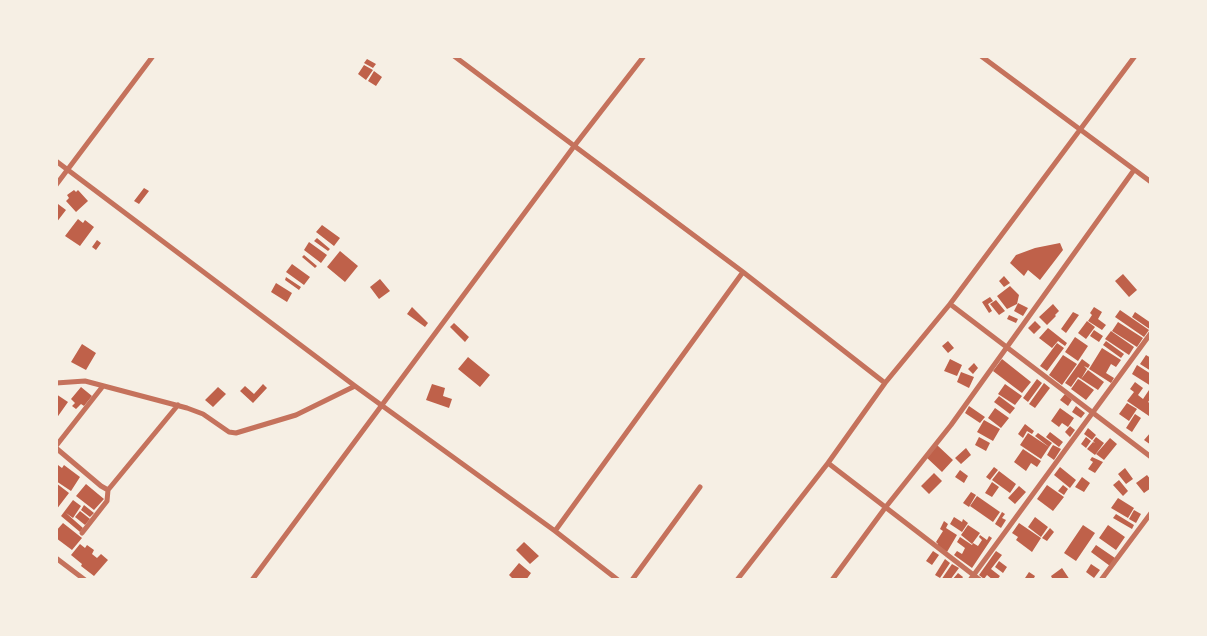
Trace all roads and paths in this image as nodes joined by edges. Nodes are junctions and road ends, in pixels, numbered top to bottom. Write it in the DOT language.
graph roads {
  1 [pos="153,56"];
  2 [pos="454,56"];
  3 [pos="644,56"];
  4 [pos="980,56"];
  5 [pos="1135,56"];
  6 [pos="1080,129"];
  7 [pos="575,145"];
  8 [pos="56,161"];
  9 [pos="68,169"];
  10 [pos="1134,170"];
  11 [pos="1151,182"];
  12 [pos="56,184"];
  13 [pos="743,272"];
  14 [pos="950,304"];
  15 [pos="1151,333"];
  16 [pos="1006,347"];
  17 [pos="885,382"];
  18 [pos="56,384"];
  19 [pos="103,386"];
  20 [pos="354,386"];
  21 [pos="178,405"];
  22 [pos="382,406"];
  23 [pos="1092,412"];
  24 [pos="56,447"];
  25 [pos="1151,456"];
  26 [pos="828,463"];
  27 [pos="700,486"];
  28 [pos="108,490"];
  29 [pos="885,508"];
  30 [pos="1151,513"];
  31 [pos="555,531"];
  32 [pos="82,533"];
  33 [pos="56,558"];
  34 [pos="974,575"];
  35 [pos="85,580"];
  36 [pos="252,580"];
  37 [pos="618,580"];
  38 [pos="632,580"];
  39 [pos="737,580"];
  40 [pos="832,580"];
  41 [pos="970,580"];
  42 [pos="980,580"];
  43 [pos="1102,580"];
  1 -- 9 [label="street"];
  2 -- 7 [label="street"];
  3 -- 7 [label="street"];
  4 -- 6 [label="street"];
  5 -- 6 [label="street"];
  6 -- 10 [label="street"];
  6 -- 14 [label="street"];
  7 -- 13 [label="street"];
  7 -- 22 [label="street"];
  8 -- 9 [label="street"];
  9 -- 12 [label="street"];
  9 -- 20 [label="street"];
  10 -- 11 [label="street"];
  10 -- 16 [label="street"];
  13 -- 17 [label="street"];
  13 -- 31 [label="street"];
  14 -- 16 [label="street"];
  14 -- 17 [label="street"];
  15 -- 23 [label="street"];
  16 -- 23 [label="street"];
  16 -- 29 [label="street"];
  17 -- 26 [label="street"];
  18 -- 19 [label="street"];
  19 -- 21 [label="street"];
  19 -- 24 [label="street"];
  20 -- 21 [label="street"];
  20 -- 22 [label="street"];
  21 -- 28 [label="street"];
  22 -- 31 [label="street"];
  22 -- 36 [label="street"];
  23 -- 25 [label="street"];
  23 -- 34 [label="street"];
  24 -- 28 [label="street"];
  26 -- 29 [label="street"];
  26 -- 39 [label="street"];
  27 -- 38 [label="street"];
  28 -- 32 [label="street"];
  29 -- 34 [label="street"];
  29 -- 40 [label="street"];
  30 -- 43 [label="street"];
  31 -- 37 [label="street"];
  33 -- 35 [label="street"];
  34 -- 41 [label="street"];
  34 -- 42 [label="street"];
}
